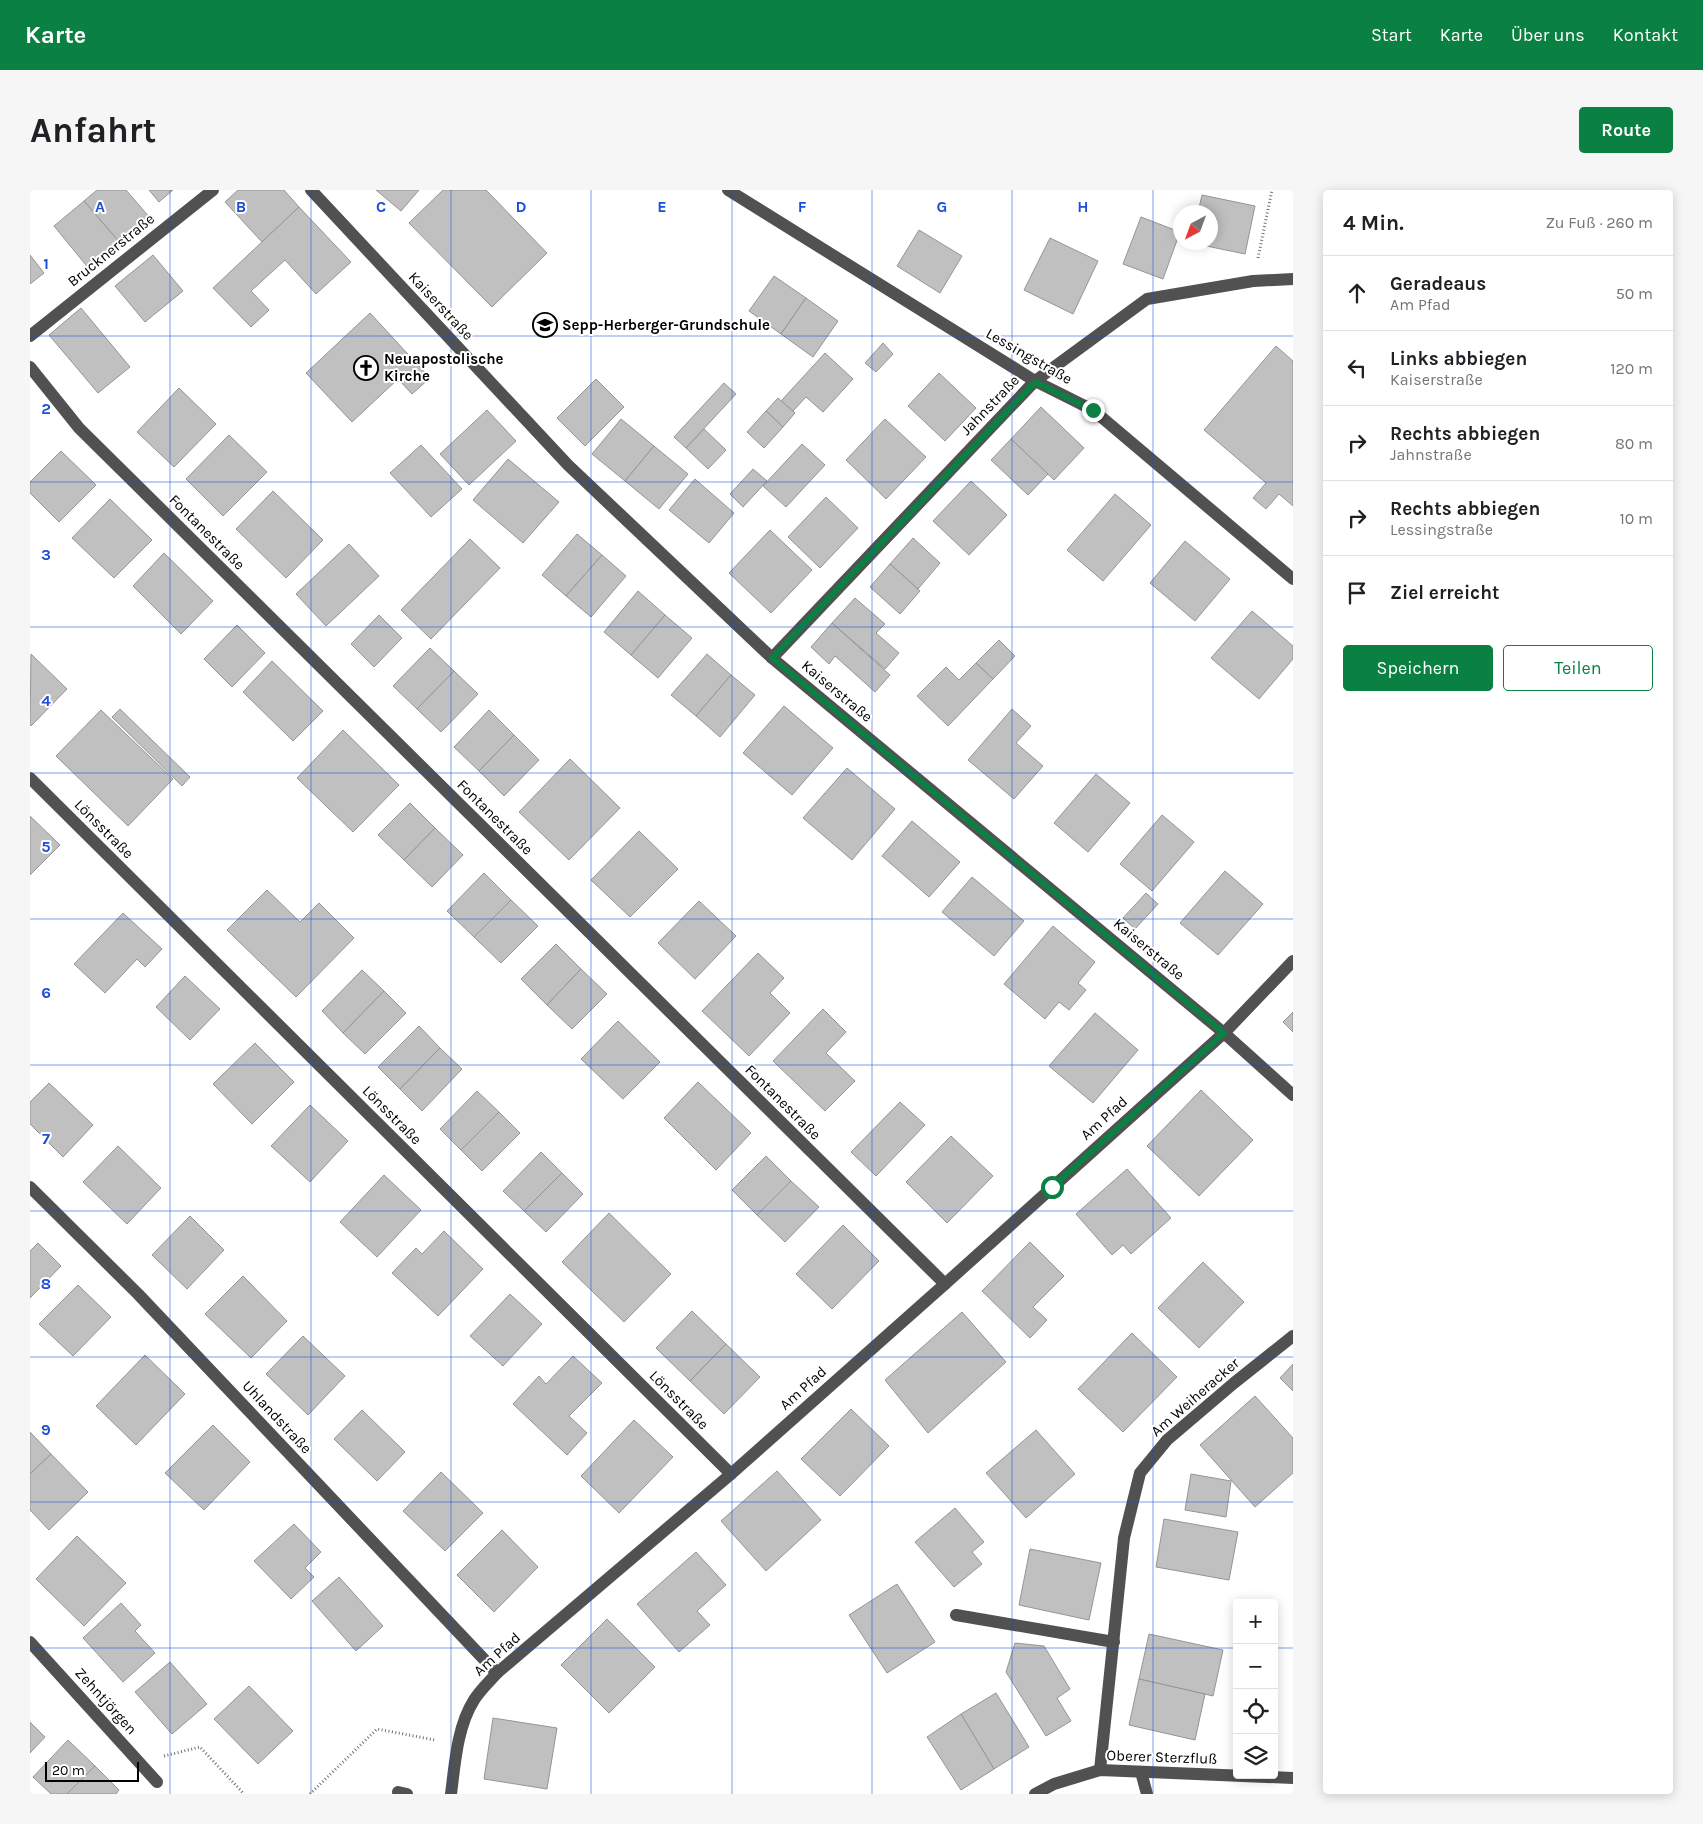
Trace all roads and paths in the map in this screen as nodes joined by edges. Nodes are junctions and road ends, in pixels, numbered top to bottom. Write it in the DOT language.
graph roads {
  1 [pos="213,190"];
  2 [pos="311,190"];
  3 [pos="728,190"];
  4 [pos="1272,190"];
  5 [pos="1293,279"];
  6 [pos="1253,281"];
  7 [pos="30,336"];
  8 [pos="30,367"];
  9 [pos="1035,382"];
  10 [pos="1293,579"];
  11 [pos="772,658"];
  12 [pos="30,778"];
  13 [pos="1293,961"];
  14 [pos="1224,1033"];
  15 [pos="1293,1095"];
  16 [pos="30,1188"];
  17 [pos="945,1284"];
  18 [pos="1293,1336"];
  19 [pos="731,1474"];
  20 [pos="956,1615"];
  21 [pos="30,1642"];
  22 [pos="1114,1642"];
  23 [pos="497,1673"];
  24 [pos="458,1745"];
  25 [pos="140,1763"];
  26 [pos="1100,1770"];
  27 [pos="1141,1772"];
  28 [pos="1293,1778"];
  29 [pos="157,1782"];
  30 [pos="244,1794"];
  31 [pos="310,1794"];
  32 [pos="451,1794"];
  33 [pos="1035,1794"];
  34 [pos="1148,1794"];
  1 -- 7 [label="street, Brucknerstraße"];
  2 -- 11 [label="street, Kaiserstraße"];
  3 -- 9 [label="street, Lessingstraße"];
  4 -- 6 [label="path"];
  5 -- 6 [label="street, Jahnstraße"];
  6 -- 9 [label="street, Jahnstraße"];
  8 -- 17 [label="street, Fontanestraße"];
  9 -- 10 [label="street, Lessingstraße"];
  9 -- 11 [label="street, Jahnstraße"];
  11 -- 14 [label="street, Kaiserstraße"];
  12 -- 19 [label="street, Lönsstraße"];
  13 -- 14 [label="street, Am Pfad"];
  14 -- 15 [label="street, Kaiserstraße"];
  14 -- 17 [label="street, Am Pfad"];
  16 -- 23 [label="street, Uhlandstraße"];
  17 -- 19 [label="street, Am Pfad"];
  18 -- 22 [label="street, Am Weiheracker"];
  19 -- 23 [label="street, Am Pfad"];
  20 -- 22 [label="street"];
  21 -- 25 [label="street, Zehntjörgen"];
  22 -- 26 [label="street, Am Weiheracker"];
  23 -- 24 [label="street, Am Pfad"];
  24 -- 31 [label="path"];
  24 -- 32 [label="street, Am Pfad"];
  25 -- 29 [label="street, Zehntjörgen"];
  25 -- 30 [label="path"];
  26 -- 27 [label="street, Oberer Sterzfluß"];
  26 -- 33 [label="street, Oberer Sterzfluß"];
  27 -- 28 [label="street, Oberer Sterzfluß"];
  27 -- 34 [label="street"];
}
